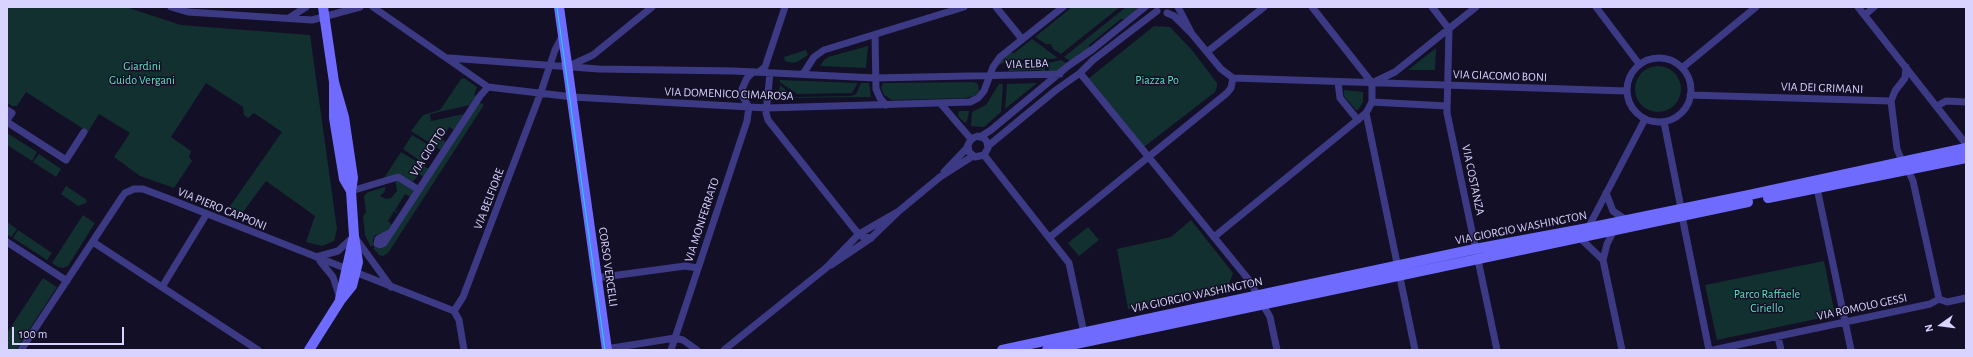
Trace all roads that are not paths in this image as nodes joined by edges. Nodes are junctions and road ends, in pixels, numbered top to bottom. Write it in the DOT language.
graph roads {
  1 [pos="172,7"];
  2 [pos="306,7"];
  3 [pos="323,7"];
  4 [pos="360,7"];
  5 [pos="373,7"];
  6 [pos="559,7"];
  7 [pos="652,7"];
  8 [pos="785,7"];
  9 [pos="964,7"];
  10 [pos="996,7"];
  11 [pos="1064,7"];
  12 [pos="1145,7"];
  13 [pos="1177,7"];
  14 [pos="1264,7"];
  15 [pos="1312,7"];
  16 [pos="1432,7"];
  17 [pos="1476,7"];
  18 [pos="1596,7"];
  19 [pos="1756,7"];
  20 [pos="1858,7"];
  21 [pos="1874,7"];
  22 [pos="1155,9"];
  23 [pos="1167,13"];
  24 [pos="1864,15"];
  25 [pos="289,18"];
  26 [pos="324,18"];
  27 [pos="1449,29"];
  28 [pos="875,34"];
  29 [pos="1192,34"];
  30 [pos="564,35"];
  31 [pos="1022,39"];
  32 [pos="1207,52"];
  33 [pos="449,58"];
  34 [pos="1640,64"];
  35 [pos="550,66"];
  36 [pos="567,67"];
  37 [pos="1906,67"];
  38 [pos="1682,68"];
  39 [pos="756,72"];
  40 [pos="770,73"];
  41 [pos="1080,73"];
  42 [pos="803,74"];
  43 [pos="1060,74"];
  44 [pos="991,76"];
  45 [pos="875,78"];
  46 [pos="1233,78"];
  47 [pos="1338,82"];
  48 [pos="1372,83"];
  49 [pos="1447,85"];
  50 [pos="488,87"];
  51 [pos="1626,91"];
  52 [pos="541,92"];
  53 [pos="1690,95"];
  54 [pos="572,96"];
  55 [pos="1891,101"];
  56 [pos="1372,102"];
  57 [pos="1966,102"];
  58 [pos="941,104"];
  59 [pos="886,105"];
  60 [pos="1447,106"];
  61 [pos="1937,106"];
  62 [pos="749,107"];
  63 [pos="767,108"];
  64 [pos="9,112"];
  65 [pos="1366,113"];
  66 [pos="1645,119"];
  67 [pos="1358,120"];
  68 [pos="7,121"];
  69 [pos="1664,122"];
  70 [pos="84,132"];
  71 [pos="980,136"];
  72 [pos="578,142"];
  73 [pos="969,142"];
  74 [pos="1966,144"];
  75 [pos="988,146"];
  76 [pos="1966,148"];
  77 [pos="984,155"];
  78 [pos="973,156"];
  79 [pos="1150,158"];
  80 [pos="1966,158"];
  81 [pos="1905,166"];
  82 [pos="580,167"];
  83 [pos="940,177"];
  84 [pos="1816,184"];
  85 [pos="584,189"];
  86 [pos="419,190"];
  87 [pos="351,191"];
  88 [pos="1606,193"];
  89 [pos="899,211"];
  90 [pos="1682,212"];
  91 [pos="206,215"];
  92 [pos="1626,220"];
  93 [pos="1588,228"];
  94 [pos="1614,230"];
  95 [pos="390,233"];
  96 [pos="859,234"];
  97 [pos="354,236"];
  98 [pos="1050,237"];
  99 [pos="1214,237"];
  100 [pos="871,238"];
  101 [pos="1580,238"];
  102 [pos="7,242"];
  103 [pos="93,242"];
  104 [pos="1476,249"];
  105 [pos="316,257"];
  106 [pos="1478,260"];
  107 [pos="1603,260"];
  108 [pos="698,268"];
  109 [pos="826,268"];
  110 [pos="346,270"];
  111 [pos="1399,271"];
  112 [pos="356,274"];
  113 [pos="596,278"];
  114 [pos="67,281"];
  115 [pos="162,287"];
  116 [pos="391,287"];
  117 [pos="1966,298"];
  118 [pos="1939,299"];
  119 [pos="1261,300"];
  120 [pos="340,301"];
  121 [pos="454,311"];
  122 [pos="1845,321"];
  123 [pos="1778,337"];
  124 [pos="675,338"];
  125 [pos="1086,342"];
  126 [pos="606,349"];
  127 [pos="1008,349"];
  128 [pos="21,350"];
  129 [pos="258,350"];
  130 [pos="309,350"];
  131 [pos="464,350"];
  132 [pos="671,350"];
  133 [pos="698,350"];
  134 [pos="724,350"];
  135 [pos="1047,350"];
  136 [pos="1277,350"];
  137 [pos="1415,350"];
  138 [pos="1496,350"];
  139 [pos="1622,350"];
  140 [pos="1710,350"];
  141 [pos="1713,350"];
  142 [pos="1781,350"];
  143 [pos="1851,350"];
  1 -- 25 [label="street"];
  2 -- 25 [label="street"];
  3 -- 26 [label="street"];
  4 -- 26 [label="street"];
  5 -- 33 [label="street"];
  6 -- 30 [label="street, CORSO VERCELLI"];
  7 -- 36 [label="street"];
  8 -- 39 [label="street"];
  9 -- 28 [label="street, VIA DOMENICO CIMAROSA"];
  10 -- 31 [label="street"];
  11 -- 31 [label="street"];
  12 -- 43 [label="street"];
  13 -- 23 [label="street"];
  13 -- 29 [label="street"];
  14 -- 32 [label="street"];
  15 -- 48 [label="street"];
  16 -- 27 [label="street"];
  17 -- 27 [label="street, VIA GIACOMO BONI"];
  18 -- 34 [label="street"];
  19 -- 38 [label="street"];
  20 -- 24 [label="street"];
  21 -- 24 [label="street"];
  22 -- 23 [label="street"];
  22 -- 41 [label="street"];
  23 -- 29 [label="street"];
  24 -- 37 [label="street"];
  25 -- 26 [label="street"];
  26 -- 87 [label="street"];
  27 -- 48 [label="street, VIA GIACOMO BONI"];
  27 -- 49 [label="street, VIA COSTANZA"];
  28 -- 42 [label="street, VIA DOMENICO CIMAROSA"];
  28 -- 45 [label="street"];
  29 -- 32 [label="street"];
  30 -- 35 [label="street, VIA BELFIORE"];
  30 -- 36 [label="street, CORSO VERCELLI"];
  31 -- 44 [label="street, VIA ELBA"];
  32 -- 46 [label="street"];
  33 -- 35 [label="street, VIA DOMENICO CIMAROSA"];
  33 -- 50 [label="street"];
  34 -- 38 [label="street"];
  34 -- 51 [label="street"];
  35 -- 36 [label="street, VIA DOMENICO CIMAROSA"];
  35 -- 52 [label="street, VIA BELFIORE"];
  36 -- 39 [label="street, VIA DOMENICO CIMAROSA"];
  36 -- 54 [label="street, CORSO VERCELLI"];
  37 -- 55 [label="street"];
  37 -- 61 [label="street"];
  38 -- 53 [label="street"];
  39 -- 40 [label="street, VIA DOMENICO CIMAROSA"];
  39 -- 62 [label="street"];
  40 -- 42 [label="street, VIA DOMENICO CIMAROSA"];
  40 -- 63 [label="street"];
  41 -- 75 [label="street"];
  41 -- 79 [label="street"];
  42 -- 45 [label="street, VIA DOMENICO CIMAROSA"];
  43 -- 44 [label="street, VIA ELBA"];
  43 -- 71 [label="street, VIA ELBA"];
  44 -- 45 [label="street, VIA DOMENICO CIMAROSA"];
  44 -- 58 [label="street, VIA DOMENICO CIMAROSA"];
  45 -- 59 [label="street"];
  46 -- 47 [label="street, VIA GIACOMO BONI"];
  46 -- 79 [label="street"];
  47 -- 48 [label="street, VIA GIACOMO BONI"];
  47 -- 67 [label="street"];
  48 -- 49 [label="street, VIA GIACOMO BONI"];
  48 -- 56 [label="street"];
  49 -- 51 [label="street, VIA GIACOMO BONI"];
  49 -- 60 [label="street, VIA COSTANZA"];
  50 -- 52 [label="street, VIA DOMENICO CIMAROSA"];
  50 -- 86 [label="street, VIA GIOTTO"];
  51 -- 66 [label="street"];
  52 -- 54 [label="street, VIA DOMENICO CIMAROSA"];
  52 -- 121 [label="street, VIA BELFIORE"];
  53 -- 55 [label="street, VIA DEI GRIMANI"];
  53 -- 69 [label="street"];
  54 -- 62 [label="street, VIA DOMENICO CIMAROSA"];
  54 -- 72 [label="street, CORSO VERCELLI"];
  54 -- 82 [label="street, CORSO VERCELLI"];
  55 -- 81 [label="street"];
  56 -- 60 [label="street"];
  56 -- 65 [label="street"];
  57 -- 61 [label="street"];
  58 -- 59 [label="street, VIA DOMENICO CIMAROSA"];
  58 -- 73 [label="street"];
  59 -- 63 [label="street, VIA DOMENICO CIMAROSA"];
  60 -- 104 [label="street, VIA COSTANZA"];
  61 -- 74 [label="street"];
  62 -- 63 [label="street, VIA DOMENICO CIMAROSA"];
  62 -- 108 [label="street, VIA MONFERRATO"];
  63 -- 96 [label="street"];
  64 -- 68 [label="street"];
  65 -- 67 [label="street"];
  65 -- 111 [label="street"];
  66 -- 69 [label="street"];
  66 -- 88 [label="street"];
  67 -- 99 [label="street"];
  68 -- 70 [label="street"];
  69 -- 90 [label="street"];
  71 -- 73 [label="street"];
  71 -- 75 [label="street"];
  72 -- 82 [label="street, CORSO VERCELLI"];
  72 -- 85 [label="street, CORSO VERCELLI"];
  73 -- 78 [label="street"];
  73 -- 83 [label="street"];
  75 -- 77 [label="street"];
  76 -- 81 [label="street, VIA GIORGIO WASHINGTON"];
  77 -- 78 [label="street"];
  77 -- 98 [label="street"];
  78 -- 83 [label="street"];
  79 -- 98 [label="street"];
  79 -- 99 [label="street"];
  80 -- 81 [label="street, VIA GIORGIO WASHINGTON"];
  81 -- 84 [label="street, VIA GIORGIO WASHINGTON"];
  81 -- 118 [label="street"];
  82 -- 85 [label="street, CORSO VERCELLI"];
  83 -- 89 [label="street"];
  84 -- 90 [label="street, VIA GIORGIO WASHINGTON"];
  84 -- 122 [label="street"];
  85 -- 113 [label="street, CORSO VERCELLI"];
  86 -- 87 [label="street"];
  86 -- 95 [label="street, VIA GIOTTO"];
  87 -- 97 [label="street"];
  88 -- 92 [label="street"];
  88 -- 93 [label="street"];
  89 -- 96 [label="street"];
  89 -- 100 [label="street"];
  90 -- 92 [label="street, VIA GIORGIO WASHINGTON"];
  90 -- 94 [label="street, VIA GIORGIO WASHINGTON"];
  90 -- 140 [label="street"];
  91 -- 103 [label="street, VIA PIERO CAPPONI"];
  91 -- 105 [label="street, VIA PIERO CAPPONI"];
  91 -- 115 [label="street"];
  92 -- 93 [label="street, VIA GIORGIO WASHINGTON"];
  92 -- 94 [label="street, VIA GIORGIO WASHINGTON"];
  93 -- 104 [label="street, VIA GIORGIO WASHINGTON"];
  94 -- 101 [label="street, VIA GIORGIO WASHINGTON"];
  94 -- 107 [label="street"];
  96 -- 100 [label="street"];
  96 -- 109 [label="street"];
  97 -- 105 [label="street"];
  97 -- 110 [label="street"];
  97 -- 112 [label="street"];
  97 -- 116 [label="street"];
  98 -- 125 [label="street"];
  99 -- 119 [label="street"];
  100 -- 109 [label="street"];
  101 -- 106 [label="street, VIA GIORGIO WASHINGTON"];
  101 -- 107 [label="street"];
  102 -- 114 [label="street"];
  103 -- 114 [label="street"];
  103 -- 115 [label="street"];
  104 -- 106 [label="street, VIA COSTANZA"];
  104 -- 111 [label="street, VIA GIORGIO WASHINGTON"];
  105 -- 110 [label="street, VIA PIERO CAPPONI"];
  105 -- 120 [label="street"];
  106 -- 111 [label="street, VIA GIORGIO WASHINGTON"];
  106 -- 138 [label="street, VIA COSTANZA"];
  107 -- 139 [label="street"];
  108 -- 113 [label="street"];
  108 -- 124 [label="street, VIA MONFERRATO"];
  109 -- 134 [label="street"];
  110 -- 112 [label="street, VIA PIERO CAPPONI"];
  110 -- 120 [label="street"];
  111 -- 119 [label="street, VIA GIORGIO WASHINGTON"];
  111 -- 137 [label="street"];
  112 -- 116 [label="street, VIA PIERO CAPPONI"];
  112 -- 120 [label="street"];
  113 -- 126 [label="street, CORSO VERCELLI"];
  114 -- 128 [label="street"];
  115 -- 129 [label="street"];
  116 -- 121 [label="street"];
  117 -- 118 [label="street, VIA ROMOLO GESSI"];
  118 -- 122 [label="street, VIA ROMOLO GESSI"];
  119 -- 125 [label="street, VIA GIORGIO WASHINGTON"];
  119 -- 136 [label="street"];
  120 -- 130 [label="street"];
  121 -- 131 [label="street"];
  122 -- 123 [label="street, VIA ROMOLO GESSI"];
  122 -- 143 [label="street"];
  123 -- 141 [label="street, VIA ROMOLO GESSI"];
  123 -- 142 [label="street"];
  124 -- 126 [label="street"];
  124 -- 132 [label="street, VIA MONFERRATO"];
  124 -- 133 [label="street"];
  125 -- 127 [label="street, VIA GIORGIO WASHINGTON"];
  125 -- 135 [label="street, VIA GIORGIO WASHINGTON"];
}
